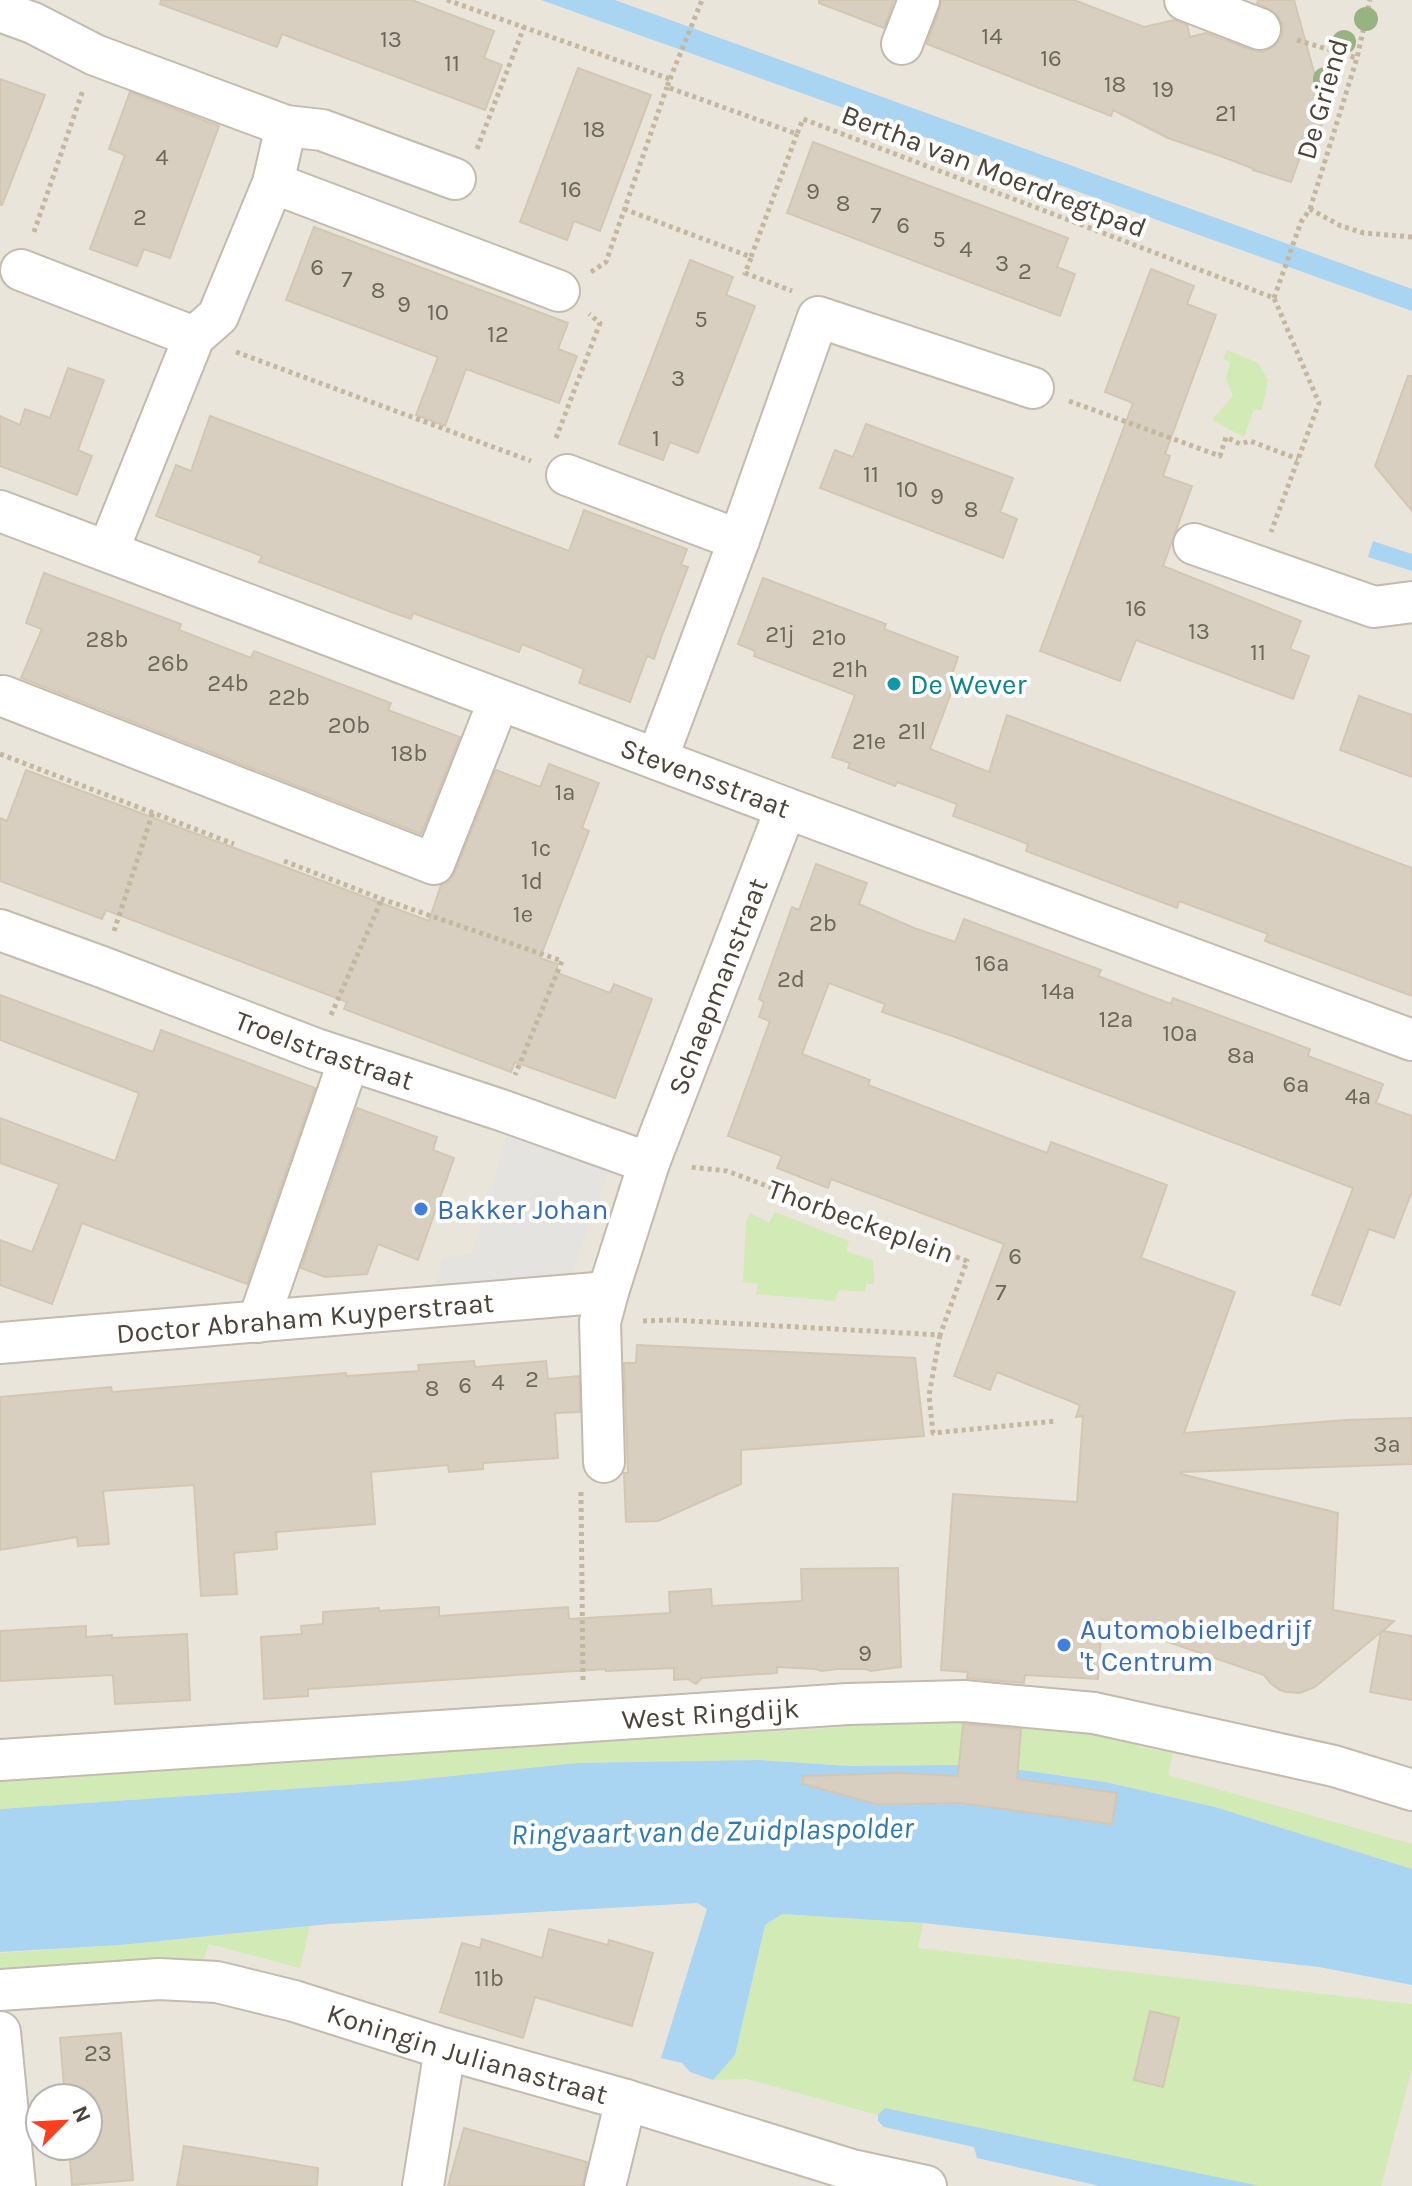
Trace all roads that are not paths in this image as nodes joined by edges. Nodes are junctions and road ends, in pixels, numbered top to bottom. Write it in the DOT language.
graph roads {
  1 [pos="919,0"];
  2 [pos="1185,0"];
  3 [pos="0,11"];
  4 [pos="1260,29"];
  5 [pos="902,44"];
  6 [pos="286,126"];
  7 [pos="455,179"];
  8 [pos="273,183"];
  9 [pos="21,270"];
  10 [pos="559,291"];
  11 [pos="194,337"];
  12 [pos="1033,388"];
  13 [pos="556,471"];
  14 [pos="0,511"];
  15 [pos="739,540"];
  16 [pos="1194,544"];
  17 [pos="108,551"];
  18 [pos="1412,602"];
  19 [pos="3,696"];
  20 [pos="499,700"];
  21 [pos="657,759"];
  22 [pos="786,808"];
  23 [pos="0,930"];
  24 [pos="1412,1040"];
  25 [pos="333,1054"];
  26 [pos="649,1163"];
  27 [pos="604,1307"];
  28 [pos="258,1322"];
  29 [pos="0,1343"];
  30 [pos="604,1462"];
  31 [pos="0,1760"];
  32 [pos="1412,1790"];
  33 [pos="0,1990"];
  34 [pos="0,2032"];
  35 [pos="445,2049"];
  36 [pos="626,2100"];
  37 [pos="850,2178"];
  38 [pos="15,2186"];
  39 [pos="423,2186"];
  40 [pos="605,2186"];
  41 [pos="926,2186"];
  1 -- 5 [label="street"];
  2 -- 4 [label="street"];
  3 -- 6 [label="street"];
  6 -- 7 [label="street"];
  6 -- 8 [label="street"];
  8 -- 10 [label="street"];
  8 -- 11 [label="street"];
  9 -- 11 [label="street"];
  11 -- 17 [label="street"];
  12 -- 15 [label="street"];
  13 -- 15 [label="street"];
  14 -- 17 [label="street, Stevensstraat"];
  15 -- 21 [label="street"];
  16 -- 18 [label="street"];
  17 -- 20 [label="street, Stevensstraat"];
  19 -- 20 [label="street"];
  20 -- 21 [label="street, Stevensstraat"];
  21 -- 22 [label="street, Stevensstraat"];
  22 -- 24 [label="street, Stevensstraat"];
  22 -- 26 [label="street, Schaepmanstraat"];
  23 -- 25 [label="street, Troelstrastraat"];
  25 -- 26 [label="street, Troelstrastraat"];
  25 -- 28 [label="street"];
  26 -- 27 [label="street"];
  27 -- 28 [label="street, Doctor Abraham Kuyperstraat"];
  27 -- 30 [label="street"];
  28 -- 29 [label="street, Doctor Abraham Kuyperstraat"];
  31 -- 32 [label="street, West Ringdijk"];
  33 -- 35 [label="street, Koningin Julianastraat"];
  34 -- 38 [label="street"];
  35 -- 36 [label="street, Koningin Julianastraat"];
  35 -- 39 [label="street"];
  36 -- 37 [label="street, Koningin Julianastraat"];
  36 -- 40 [label="street"];
  37 -- 41 [label="street, Koningin Julianastraat"];
}
